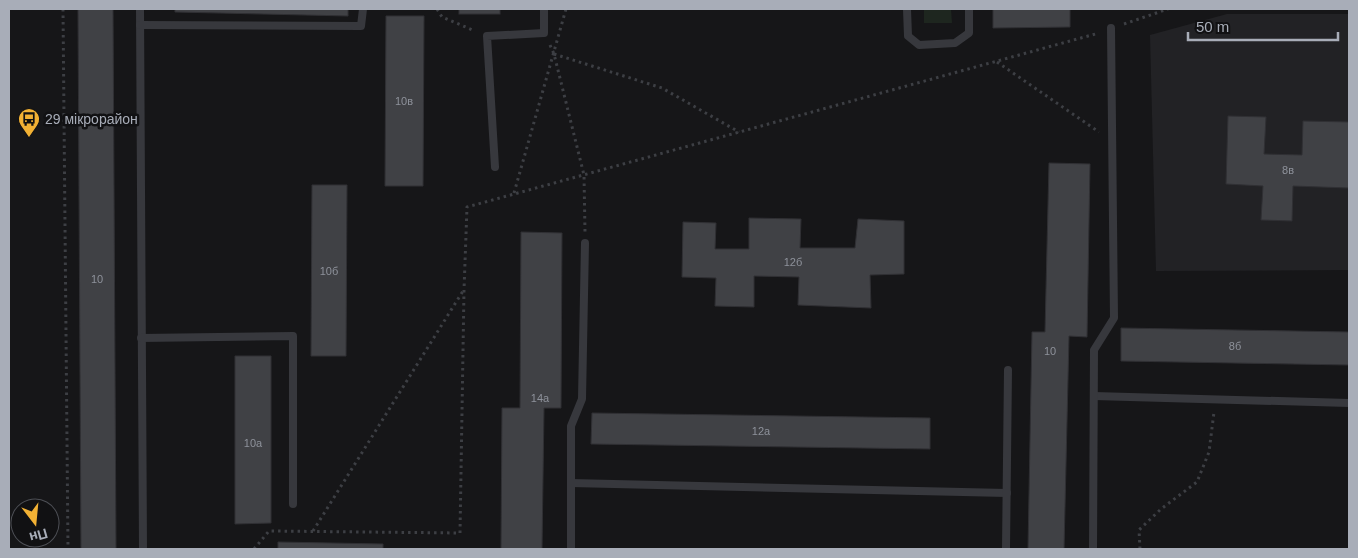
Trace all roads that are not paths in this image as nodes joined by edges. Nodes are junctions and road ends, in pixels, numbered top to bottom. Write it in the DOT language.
graph roads {
  1 [pos="140,9"];
  2 [pos="363,9"];
  3 [pos="544,9"];
  4 [pos="908,9"];
  5 [pos="969,9"];
  6 [pos="140,25"];
  7 [pos="1111,28"];
  8 [pos="495,167"];
  9 [pos="585,242"];
  10 [pos="141,338"];
  11 [pos="1008,370"];
  12 [pos="1094,396"];
  13 [pos="1349,403"];
  14 [pos="571,483"];
  15 [pos="1007,493"];
  16 [pos="293,504"];
  17 [pos="143,549"];
  18 [pos="571,549"];
  19 [pos="1006,549"];
  20 [pos="1093,549"];
  1 -- 6 [label="lane"];
  2 -- 6 [label="lane"];
  3 -- 8 [label="lane"];
  4 -- 5 [label="lane"];
  6 -- 10 [label="lane"];
  7 -- 12 [label="lane"];
  9 -- 14 [label="lane"];
  10 -- 16 [label="lane"];
  10 -- 17 [label="lane"];
  11 -- 15 [label="lane"];
  12 -- 13 [label="lane"];
  12 -- 20 [label="lane"];
  14 -- 15 [label="lane"];
  14 -- 18 [label="lane"];
  15 -- 19 [label="lane"];
}
